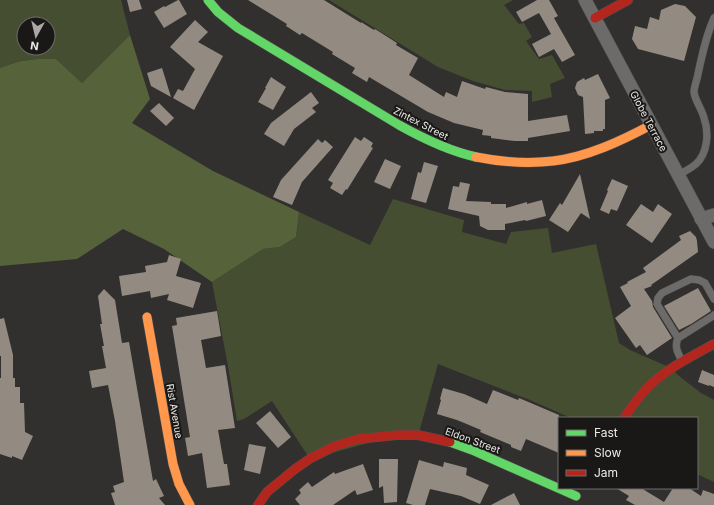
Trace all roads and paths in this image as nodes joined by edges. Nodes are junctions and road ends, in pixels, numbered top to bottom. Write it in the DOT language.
graph roads {
  1 [pos="208,0"];
  2 [pos="585,0"];
  3 [pos="628,0"];
  4 [pos="595,18"];
  5 [pos="714,18"];
  6 [pos="651,125"];
  7 [pos="678,176"];
  8 [pos="708,217"];
  9 [pos="714,242"];
  10 [pos="714,299"];
  11 [pos="714,315"];
  12 [pos="147,318"];
  13 [pos="678,338"];
  14 [pos="714,344"];
  15 [pos="682,362"];
  16 [pos="625,417"];
  17 [pos="558,488"];
  18 [pos="560,489"];
  19 [pos="576,496"];
  20 [pos="190,505"];
  21 [pos="258,505"];
  1 -- 6 [label="street, Zintex Street"];
  2 -- 4 [label="street, Globe Terrace"];
  3 -- 4 [label="street"];
  4 -- 6 [label="street, Globe Terrace"];
  5 -- 7 [label="lane"];
  6 -- 7 [label="street, Globe Terrace"];
  7 -- 8 [label="street, Globe Terrace"];
  8 -- 9 [label="street, Globe Terrace"];
  10 -- 13 [label="lane"];
  11 -- 13 [label="lane"];
  12 -- 20 [label="street, Rist Avenue"];
  13 -- 15 [label="lane"];
  14 -- 15 [label="street"];
  15 -- 16 [label="street"];
  17 -- 21 [label="street, Eldon Street"];
  18 -- 19 [label="street, Eldon Street"];
}
